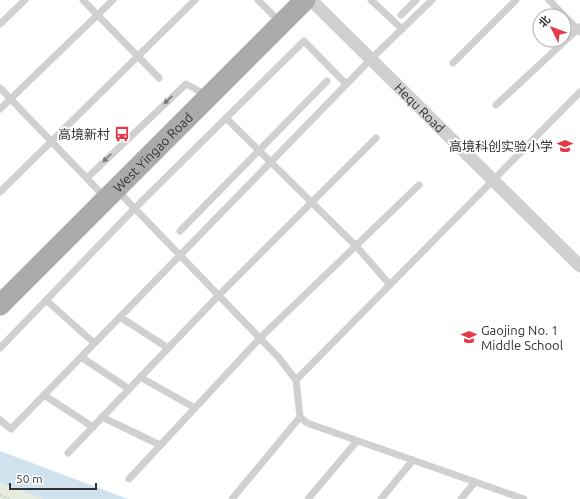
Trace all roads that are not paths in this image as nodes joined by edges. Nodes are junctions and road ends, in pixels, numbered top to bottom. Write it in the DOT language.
graph roads {
  1 [pos="25,0"];
  2 [pos="83,0"];
  3 [pos="113,0"];
  4 [pos="195,0"];
  5 [pos="258,0"];
  6 [pos="289,0"];
  7 [pos="305,0"];
  8 [pos="311,0"];
  9 [pos="371,0"];
  10 [pos="416,0"];
  11 [pos="432,0"];
  12 [pos="516,0"];
  13 [pos="549,0"];
  14 [pos="98,15"];
  15 [pos="273,15"];
  16 [pos="401,15"];
  17 [pos="0,24"];
  18 [pos="402,29"];
  19 [pos="579,30"];
  20 [pos="138,56"];
  21 [pos="370,60"];
  22 [pos="453,63"];
  23 [pos="159,78"];
  24 [pos="327,81"];
  25 [pos="346,84"];
  26 [pos="0,88"];
  27 [pos="580,92"];
  28 [pos="11,99"];
  29 [pos="496,106"];
  30 [pos="0,109"];
  31 [pos="226,118"];
  32 [pos="376,138"];
  33 [pos="51,141"];
  34 [pos="259,150"];
  35 [pos="270,161"];
  36 [pos="493,180"];
  37 [pos="103,185"];
  38 [pos="419,185"];
  39 [pos="0,192"];
  40 [pos="311,202"];
  41 [pos="135,208"];
  42 [pos="180,231"];
  43 [pos="357,247"];
  44 [pos="180,255"];
  45 [pos="580,266"];
  46 [pos="390,285"];
  47 [pos="0,289"];
  48 [pos="219,295"];
  49 [pos="46,300"];
  50 [pos="0,305"];
  51 [pos="120,317"];
  52 [pos="260,338"];
  53 [pos="94,343"];
  54 [pos="0,348"];
  55 [pos="168,348"];
  56 [pos="81,357"];
  57 [pos="140,377"];
  58 [pos="296,380"];
  59 [pos="129,389"];
  60 [pos="44,395"];
  61 [pos="195,408"];
  62 [pos="102,417"];
  63 [pos="300,417"];
  64 [pos="0,420"];
  65 [pos="93,427"];
  66 [pos="357,441"];
  67 [pos="160,445"];
  68 [pos="68,453"];
  69 [pos="413,460"];
  70 [pos="129,479"];
  71 [pos="475,482"];
  72 [pos="232,499"];
  73 [pos="308,499"];
  74 [pos="381,499"];
  75 [pos="461,499"];
  76 [pos="524,499"];
  1 -- 17 [label="lane"];
  2 -- 14 [label="lane"];
  3 -- 14 [label="lane"];
  4 -- 20 [label="lane"];
  5 -- 15 [label="lane"];
  6 -- 15 [label="main road, West Yingao Road"];
  7 -- 37 [label="main road, West Yingao Road"];
  8 -- 21 [label="street, Hequ Road"];
  9 -- 18 [label="lane"];
  10 -- 16 [label="lane"];
  11 -- 18 [label="lane"];
  12 -- 22 [label="lane"];
  13 -- 19 [label="lane"];
  14 -- 20 [label="lane"];
  14 -- 28 [label="lane"];
  15 -- 37 [label="main road, West Yingao Road, one-way"];
  18 -- 21 [label="lane"];
  19 -- 29 [label="lane"];
  20 -- 23 [label="lane"];
  20 -- 33 [label="lane"];
  21 -- 25 [label="lane"];
  21 -- 36 [label="street, Hequ Road"];
  24 -- 34 [label="lane"];
  25 -- 31 [label="lane"];
  25 -- 35 [label="lane"];
  26 -- 28 [label="lane"];
  27 -- 36 [label="lane"];
  28 -- 30 [label="lane"];
  28 -- 33 [label="lane"];
  31 -- 34 [label="lane"];
  31 -- 41 [label="lane"];
  32 -- 40 [label="lane"];
  33 -- 37 [label="lane"];
  33 -- 39 [label="lane"];
  34 -- 35 [label="lane"];
  34 -- 42 [label="lane"];
  35 -- 40 [label="lane"];
  35 -- 44 [label="lane"];
  36 -- 45 [label="street, Hequ Road"];
  36 -- 46 [label="lane"];
  37 -- 41 [label="lane"];
  37 -- 47 [label="main road, West Yingao Road"];
  37 -- 50 [label="main road, West Yingao Road"];
  38 -- 43 [label="lane"];
  40 -- 43 [label="lane"];
  40 -- 48 [label="lane"];
  41 -- 44 [label="lane"];
  41 -- 49 [label="lane"];
  43 -- 46 [label="lane"];
  43 -- 52 [label="lane"];
  44 -- 48 [label="lane"];
  44 -- 51 [label="lane"];
  46 -- 58 [label="lane"];
  48 -- 52 [label="lane"];
  48 -- 55 [label="lane"];
  49 -- 53 [label="lane"];
  49 -- 54 [label="lane"];
  51 -- 53 [label="lane"];
  51 -- 55 [label="lane"];
  52 -- 58 [label="lane"];
  52 -- 61 [label="lane"];
  53 -- 56 [label="lane"];
  55 -- 57 [label="lane"];
  56 -- 59 [label="lane"];
  56 -- 60 [label="lane"];
  57 -- 59 [label="lane"];
  57 -- 61 [label="lane"];
  58 -- 63 [label="lane"];
  59 -- 62 [label="lane"];
  60 -- 64 [label="lane"];
  60 -- 65 [label="lane"];
  61 -- 67 [label="lane"];
  62 -- 65 [label="lane"];
  62 -- 67 [label="lane"];
  63 -- 66 [label="lane"];
  63 -- 72 [label="lane"];
  65 -- 68 [label="lane"];
  66 -- 69 [label="lane"];
  66 -- 73 [label="lane"];
  67 -- 70 [label="lane"];
  69 -- 71 [label="lane"];
  69 -- 74 [label="lane"];
  71 -- 75 [label="lane"];
  71 -- 76 [label="lane"];
}
